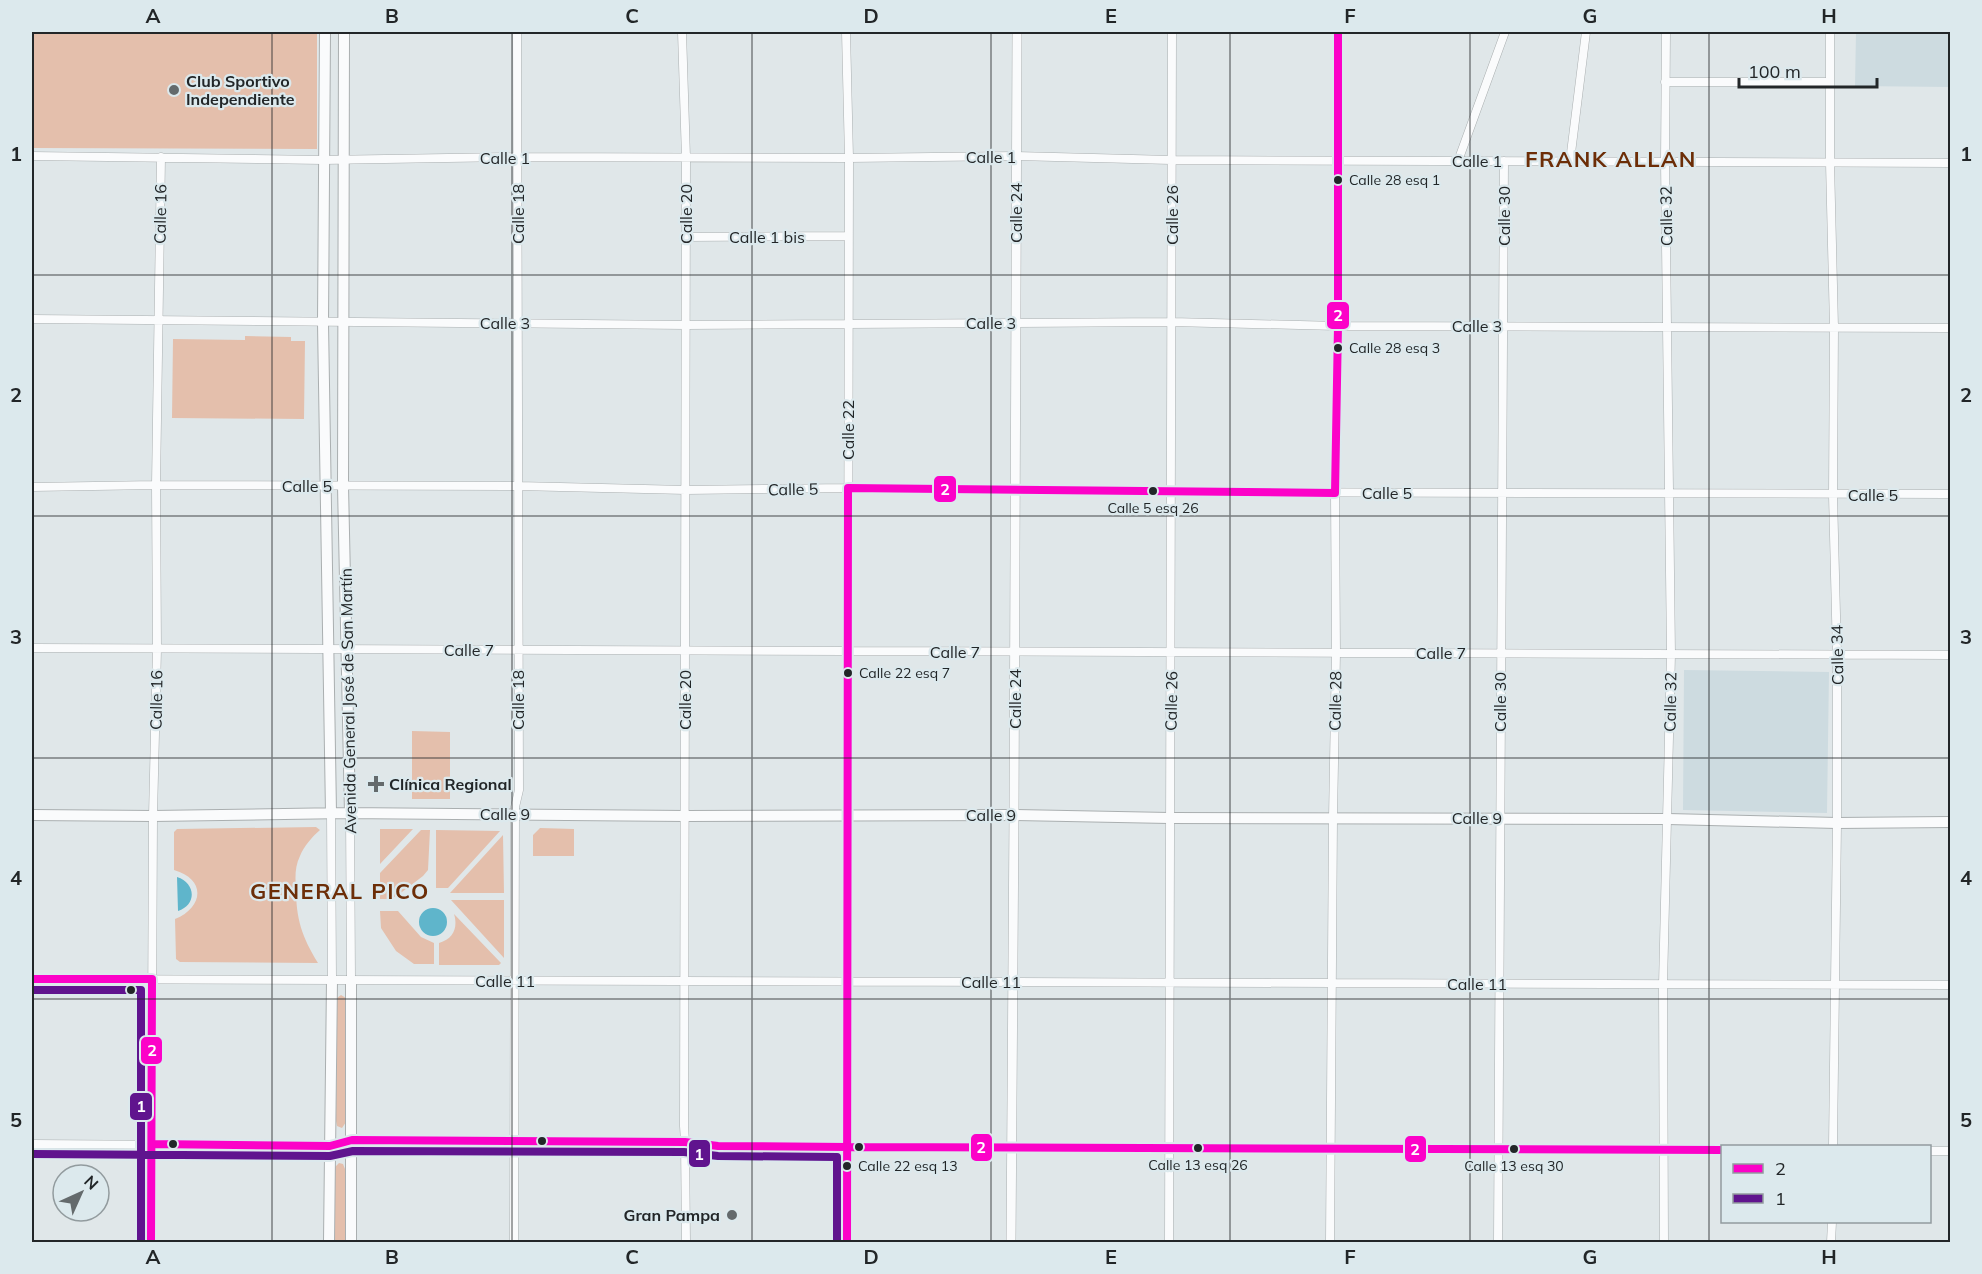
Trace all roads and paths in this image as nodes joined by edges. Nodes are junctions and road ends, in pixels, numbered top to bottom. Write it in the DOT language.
graph roads {
  1 [pos="325,32"];
  2 [pos="344,32"];
  3 [pos="517,32"];
  4 [pos="682,32"];
  5 [pos="846,32"];
  6 [pos="1017,32"];
  7 [pos="1172,32"];
  8 [pos="1338,32"];
  9 [pos="1505,32"];
  10 [pos="1586,32"];
  11 [pos="1665,32"];
  12 [pos="1830,32"];
  13 [pos="1665,82"];
  14 [pos="1830,82"];
  15 [pos="32,156"];
  16 [pos="1016,156"];
  17 [pos="518,157"];
  18 [pos="161,158"];
  19 [pos="686,158"];
  20 [pos="849,158"];
  21 [pos="343,159"];
  22 [pos="323,160"];
  23 [pos="1172,160"];
  24 [pos="1337,160"];
  25 [pos="1458,161"];
  26 [pos="1504,161"];
  27 [pos="1570,161"];
  28 [pos="1665,162"];
  29 [pos="1830,163"];
  30 [pos="1950,163"];
  31 [pos="848,236"];
  32 [pos="686,237"];
  33 [pos="32,319"];
  34 [pos="158,321"];
  35 [pos="1172,322"];
  36 [pos="323,323"];
  37 [pos="343,323"];
  38 [pos="848,323"];
  39 [pos="1016,323"];
  40 [pos="518,324"];
  41 [pos="686,325"];
  42 [pos="1338,326"];
  43 [pos="1504,327"];
  44 [pos="1834,327"];
  45 [pos="1668,328"];
  46 [pos="1950,328"];
  47 [pos="156,485"];
  48 [pos="326,486"];
  49 [pos="343,486"];
  50 [pos="518,486"];
  51 [pos="32,487"];
  52 [pos="848,488"];
  53 [pos="686,490"];
  54 [pos="1015,491"];
  55 [pos="1171,492"];
  56 [pos="1335,493"];
  57 [pos="1502,493"];
  58 [pos="1670,494"];
  59 [pos="1950,494"];
  60 [pos="1833,495"];
  61 [pos="32,648"];
  62 [pos="157,649"];
  63 [pos="327,650"];
  64 [pos="347,650"];
  65 [pos="518,650"];
  66 [pos="686,651"];
  67 [pos="848,651"];
  68 [pos="1015,652"];
  69 [pos="1171,652"];
  70 [pos="1336,653"];
  71 [pos="1501,654"];
  72 [pos="1671,654"];
  73 [pos="1837,655"];
  74 [pos="1950,655"];
  75 [pos="332,813"];
  76 [pos="350,813"];
  77 [pos="516,814"];
  78 [pos="32,815"];
  79 [pos="849,815"];
  80 [pos="1014,815"];
  81 [pos="153,816"];
  82 [pos="685,816"];
  83 [pos="1169,818"];
  84 [pos="1333,818"];
  85 [pos="1500,819"];
  86 [pos="1668,819"];
  87 [pos="1950,822"];
  88 [pos="1837,823"];
  89 [pos="32,979"];
  90 [pos="152,980"];
  91 [pos="332,980"];
  92 [pos="351,980"];
  93 [pos="515,981"];
  94 [pos="684,981"];
  95 [pos="848,982"];
  96 [pos="1012,982"];
  97 [pos="1169,983"];
  98 [pos="1332,983"];
  99 [pos="1499,984"];
  100 [pos="1663,984"];
  101 [pos="1835,985"];
  102 [pos="1950,985"];
  103 [pos="352,1140"];
  104 [pos="515,1141"];
  105 [pos="686,1142"];
  106 [pos="32,1144"];
  107 [pos="152,1144"];
  108 [pos="1833,1145"];
  109 [pos="330,1146"];
  110 [pos="848,1148"];
  111 [pos="1011,1148"];
  112 [pos="1169,1149"];
  113 [pos="1330,1149"];
  114 [pos="1497,1150"];
  115 [pos="1664,1150"];
  116 [pos="1721,1150"];
  117 [pos="1931,1151"];
  118 [pos="1950,1151"];
  119 [pos="1832,1223"];
  120 [pos="151,1242"];
  121 [pos="329,1242"];
  122 [pos="351,1242"];
  123 [pos="514,1242"];
  124 [pos="686,1242"];
  125 [pos="848,1242"];
  126 [pos="1011,1242"];
  127 [pos="1168,1242"];
  128 [pos="1330,1242"];
  129 [pos="1498,1242"];
  130 [pos="1664,1242"];
  131 [pos="1832,1242"];
  1 -- 22 [label="main road, Avenida General José de San Martín"];
  2 -- 21 [label="main road, Avenida General José de San Martín"];
  3 -- 17 [label="street, Calle 18"];
  4 -- 19 [label="street, Calle 20"];
  5 -- 20 [label="street, Calle 22"];
  6 -- 16 [label="street, Calle 24"];
  7 -- 23 [label="street, Calle 26"];
  8 -- 24 [label="street, Calle 28"];
  9 -- 25 [label="street"];
  10 -- 27 [label="street"];
  11 -- 13 [label="street, Calle 32"];
  12 -- 14 [label="street, Calle 34"];
  13 -- 14 [label="street"];
  13 -- 28 [label="street, Calle 32"];
  14 -- 29 [label="street, Calle 34"];
  15 -- 18 [label="street, Calle 1"];
  16 -- 20 [label="street, Calle 1"];
  16 -- 23 [label="street, Calle 1"];
  16 -- 39 [label="street, Calle 24"];
  17 -- 19 [label="street, Calle 1"];
  17 -- 21 [label="street, Calle 1"];
  17 -- 40 [label="street, Calle 18"];
  18 -- 22 [label="street, Calle 1"];
  18 -- 34 [label="street, Calle 16"];
  19 -- 20 [label="street, Calle 1"];
  19 -- 32 [label="street, Calle 20"];
  20 -- 31 [label="street, Calle 22"];
  21 -- 22 [label="street, Calle 1"];
  21 -- 37 [label="main road, Avenida General José de San Martín"];
  22 -- 36 [label="main road, Avenida General José de San Martín"];
  23 -- 24 [label="street, Calle 1"];
  23 -- 35 [label="street, Calle 26"];
  24 -- 25 [label="street, Calle 1"];
  24 -- 42 [label="street, Calle 28"];
  25 -- 26 [label="street, Calle 1"];
  26 -- 27 [label="street, Calle 1"];
  26 -- 43 [label="street, Calle 30"];
  27 -- 28 [label="street, Calle 1"];
  28 -- 29 [label="street, Calle 1"];
  28 -- 45 [label="street, Calle 32"];
  29 -- 30 [label="street, Calle 1"];
  29 -- 44 [label="street, Calle 34"];
  31 -- 32 [label="street, Calle 1 bis"];
  31 -- 38 [label="street, Calle 22"];
  32 -- 41 [label="street, Calle 20"];
  33 -- 34 [label="street, Calle 3"];
  34 -- 36 [label="street, Calle 3"];
  34 -- 47 [label="street, Calle 16"];
  35 -- 39 [label="street, Calle 3"];
  35 -- 42 [label="street, Calle 3"];
  35 -- 55 [label="street, Calle 26"];
  36 -- 37 [label="street, Calle 3"];
  36 -- 48 [label="main road, Avenida General José de San Martín"];
  37 -- 40 [label="street, Calle 3"];
  37 -- 49 [label="main road, Avenida General José de San Martín"];
  38 -- 39 [label="street, Calle 3"];
  38 -- 41 [label="street, Calle 3"];
  38 -- 52 [label="street, Calle 22"];
  39 -- 54 [label="street, Calle 24"];
  40 -- 41 [label="street, Calle 3"];
  40 -- 50 [label="street, Calle 18"];
  41 -- 53 [label="street, Calle 20"];
  42 -- 43 [label="street, Calle 3"];
  42 -- 56 [label="street, Calle 28"];
  43 -- 45 [label="street, Calle 3"];
  43 -- 57 [label="street, Calle 30"];
  44 -- 45 [label="street, Calle 3"];
  44 -- 46 [label="street, Calle 3"];
  44 -- 60 [label="street, Calle 34"];
  45 -- 58 [label="street, Calle 32"];
  47 -- 48 [label="street, Calle 5"];
  47 -- 51 [label="street, Calle 5"];
  47 -- 62 [label="street, Calle 16"];
  48 -- 49 [label="street, Calle 5"];
  48 -- 63 [label="main road, Avenida General José de San Martín"];
  49 -- 50 [label="street, Calle 5"];
  49 -- 64 [label="main road, Avenida General José de San Martín"];
  50 -- 53 [label="street, Calle 5"];
  50 -- 65 [label="street, Calle 18"];
  52 -- 53 [label="street, Calle 5"];
  52 -- 54 [label="street, Calle 5"];
  52 -- 67 [label="street, Calle 22"];
  53 -- 66 [label="street, Calle 20"];
  54 -- 55 [label="street, Calle 5"];
  54 -- 68 [label="street, Calle 24"];
  55 -- 56 [label="street, Calle 5"];
  55 -- 69 [label="street, Calle 26"];
  56 -- 57 [label="street, Calle 5"];
  56 -- 70 [label="street, Calle 28"];
  57 -- 58 [label="street, Calle 5"];
  57 -- 71 [label="street, Calle 30"];
  58 -- 60 [label="street, Calle 5"];
  58 -- 72 [label="street, Calle 32"];
  59 -- 60 [label="street, Calle 5"];
  60 -- 73 [label="street, Calle 34"];
  61 -- 62 [label="street, Calle 7"];
  62 -- 63 [label="street, Calle 7"];
  62 -- 81 [label="street, Calle 16"];
  63 -- 64 [label="street, Calle 7"];
  63 -- 75 [label="main road, Avenida General José de San Martín"];
  64 -- 65 [label="street, Calle 7"];
  64 -- 76 [label="main road, Avenida General José de San Martín"];
  65 -- 66 [label="street, Calle 7"];
  65 -- 77 [label="street, Calle 18"];
  66 -- 67 [label="street, Calle 7"];
  66 -- 82 [label="street, Calle 20"];
  67 -- 68 [label="street, Calle 7"];
  67 -- 79 [label="street, Calle 22"];
  68 -- 69 [label="street, Calle 7"];
  68 -- 80 [label="street, Calle 24"];
  69 -- 70 [label="street, Calle 7"];
  69 -- 83 [label="street, Calle 26"];
  70 -- 71 [label="street, Calle 7"];
  70 -- 84 [label="street, Calle 28"];
  71 -- 72 [label="street, Calle 7"];
  71 -- 85 [label="street, Calle 30"];
  72 -- 73 [label="street, Calle 7"];
  72 -- 86 [label="street, Calle 32"];
  73 -- 74 [label="street, Calle 7"];
  73 -- 88 [label="street, Calle 34"];
  75 -- 76 [label="main road, Calle 9"];
  75 -- 81 [label="main road, Calle 9"];
  75 -- 91 [label="street, Avenida General José de San Martín"];
  76 -- 77 [label="main road, Calle 9"];
  76 -- 92 [label="street, Avenida General José de San Martín"];
  77 -- 82 [label="main road, Calle 9"];
  77 -- 93 [label="street, Calle 18"];
  78 -- 81 [label="main road, Calle 9"];
  79 -- 80 [label="main road, Calle 9"];
  79 -- 82 [label="main road, Calle 9"];
  79 -- 95 [label="street, Calle 22"];
  80 -- 83 [label="main road, Calle 9"];
  80 -- 96 [label="street, Calle 24"];
  81 -- 90 [label="street, Calle 16"];
  82 -- 94 [label="street, Calle 20"];
  83 -- 84 [label="main road, Calle 9"];
  83 -- 97 [label="street, Calle 26"];
  84 -- 85 [label="main road, Calle 9"];
  84 -- 98 [label="street, Calle 28"];
  85 -- 86 [label="main road, Calle 9"];
  85 -- 99 [label="street, Calle 30"];
  86 -- 88 [label="main road, Calle 9"];
  86 -- 100 [label="street, Calle 32"];
  87 -- 88 [label="main road, Calle 9"];
  88 -- 101 [label="street, Calle 34"];
  89 -- 90 [label="street, Calle 11"];
  90 -- 91 [label="street, Calle 11"];
  90 -- 107 [label="street, Calle 16"];
  91 -- 92 [label="street, Calle 11"];
  91 -- 109 [label="main road, Avenida General José de San Martín"];
  92 -- 93 [label="street, Calle 11"];
  92 -- 103 [label="main road, Avenida General José de San Martín"];
  93 -- 94 [label="street, Calle 11"];
  93 -- 104 [label="street, Calle 18"];
  94 -- 95 [label="street, Calle 11"];
  94 -- 105 [label="street, Calle 20"];
  95 -- 96 [label="street, Calle 11"];
  95 -- 110 [label="street, Calle 22"];
  96 -- 97 [label="street, Calle 11"];
  96 -- 111 [label="street, Calle 24"];
  97 -- 98 [label="street, Calle 11"];
  97 -- 112 [label="street, Calle 26"];
  98 -- 99 [label="street, Calle 11"];
  98 -- 113 [label="street, Calle 28"];
  99 -- 100 [label="street, Calle 11"];
  99 -- 114 [label="street, Calle 30"];
  100 -- 101 [label="street, Calle 11"];
  100 -- 115 [label="street, Calle 32"];
  101 -- 102 [label="street, Calle 11"];
  101 -- 108 [label="street, Calle 34"];
  103 -- 104 [label="street"];
  103 -- 109 [label="street"];
  103 -- 122 [label="main road, Avenida General José de San Martín"];
  104 -- 105 [label="street"];
  104 -- 123 [label="street, Calle 18"];
  105 -- 110 [label="street"];
  105 -- 124 [label="street, Calle 20"];
  106 -- 107 [label="street"];
  107 -- 109 [label="street"];
  107 -- 120 [label="street, Calle 16"];
  109 -- 121 [label="main road, Avenida General José de San Martín"];
  110 -- 111 [label="street"];
  110 -- 125 [label="street, Calle 22"];
  111 -- 112 [label="street"];
  111 -- 126 [label="street, Calle 24"];
  112 -- 113 [label="street"];
  112 -- 127 [label="street, Calle 26"];
  113 -- 114 [label="street"];
  113 -- 128 [label="street, Calle 28"];
  114 -- 115 [label="street"];
  114 -- 129 [label="street, Calle 30"];
  115 -- 116 [label="street"];
  115 -- 130 [label="street, Calle 32"];
  117 -- 118 [label="street"];
  119 -- 131 [label="street"];
}
